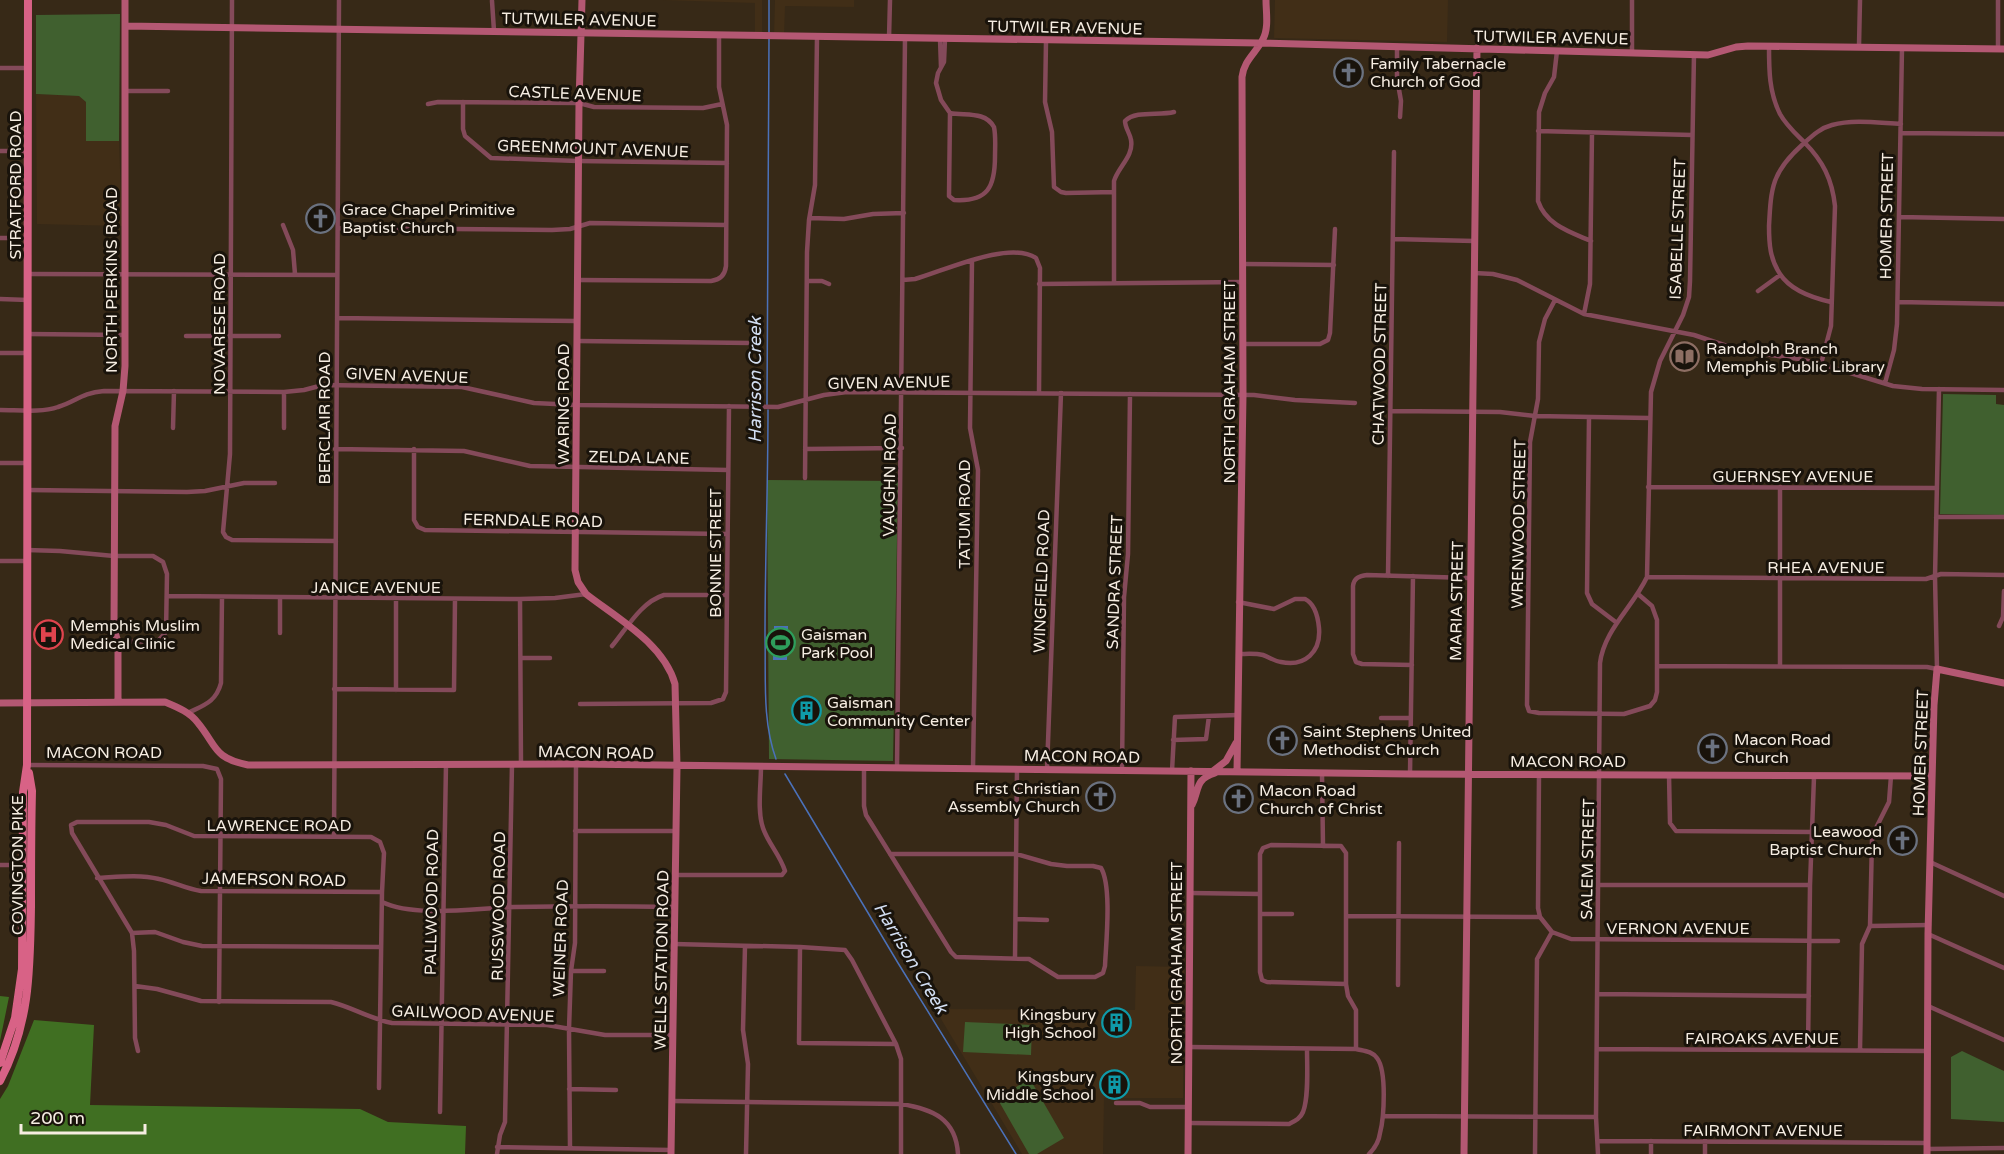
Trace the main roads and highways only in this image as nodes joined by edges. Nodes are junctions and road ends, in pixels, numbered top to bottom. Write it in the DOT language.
graph roads {
  1 [pos="28,0"];
  2 [pos="27,765"];
  3 [pos="27,865"];
  4 [pos="0,1063"];
  5 [pos="0,1082"];
  1 -- 2 [label="main road, STRATFORD ROAD"];
  2 -- 3 [label="main road, COVINGTON PIKE"];
  3 -- 4 [label="main road, COVINGTON PIKE"];
  3 -- 5 [label="main road, COVINGTON PIKE"];
}
